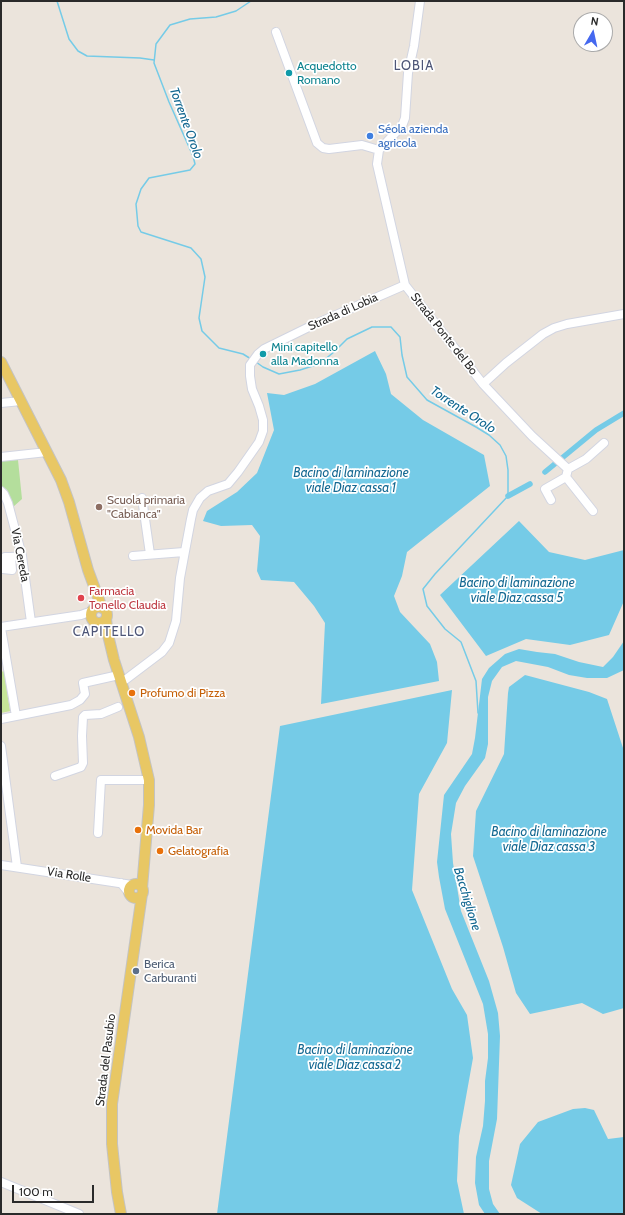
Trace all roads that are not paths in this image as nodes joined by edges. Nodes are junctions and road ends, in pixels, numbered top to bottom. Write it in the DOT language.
graph roads {
  1 [pos="420,1"];
  2 [pos="276,32"];
  3 [pos="379,150"];
  4 [pos="405,285"];
  5 [pos="624,314"];
  6 [pos="1,362"];
  7 [pos="483,384"];
  8 [pos="21,401"];
  9 [pos="1,403"];
  10 [pos="604,443"];
  11 [pos="47,452"];
  12 [pos="1,457"];
  13 [pos="567,473"];
  14 [pos="1,492"];
  15 [pos="142,498"];
  16 [pos="551,500"];
  17 [pos="593,511"];
  18 [pos="184,552"];
  19 [pos="150,554"];
  20 [pos="22,556"];
  21 [pos="133,556"];
  22 [pos="11,557"];
  23 [pos="95,614"];
  24 [pos="31,622"];
  25 [pos="1,628"];
  26 [pos="114,660"];
  27 [pos="120,679"];
  28 [pos="123,705"];
  29 [pos="16,716"];
  30 [pos="1,719"];
  31 [pos="1,746"];
  32 [pos="55,776"];
  33 [pos="149,780"];
  34 [pos="98,833"];
  35 [pos="1,865"];
  36 [pos="17,867"];
  37 [pos="135,890"];
  38 [pos="1,1182"];
  39 [pos="79,1214"];
  40 [pos="121,1214"];
  1 -- 3 [label="street"];
  2 -- 3 [label="street"];
  3 -- 4 [label="street"];
  4 -- 7 [label="street, Strada Ponte del Bo"];
  4 -- 18 [label="street, Strada di Lobia"];
  5 -- 7 [label="street, Strada Ponte del Bo"];
  6 -- 8 [label="main road"];
  7 -- 13 [label="street, Strada Ponte del Bo"];
  8 -- 9 [label="street"];
  8 -- 11 [label="main road"];
  10 -- 13 [label="street"];
  11 -- 12 [label="street"];
  11 -- 23 [label="main road"];
  13 -- 16 [label="street"];
  13 -- 17 [label="street, Strada Ponte del Bo"];
  14 -- 20 [label="street, Via Cereda"];
  15 -- 19 [label="street"];
  18 -- 19 [label="street"];
  18 -- 27 [label="street, Strada di Lobia"];
  19 -- 21 [label="street"];
  20 -- 22 [label="street"];
  20 -- 24 [label="street, Via Cereda"];
  23 -- 24 [label="street"];
  23 -- 26 [label="main road"];
  23 -- 26 [label="main road, Strada del Pasubio"];
  24 -- 25 [label="street"];
  25 -- 29 [label="street"];
  26 -- 27 [label="main road, Strada del Pasubio"];
  27 -- 28 [label="main road, Strada del Pasubio"];
  27 -- 29 [label="street"];
  28 -- 32 [label="street"];
  28 -- 33 [label="main road, Strada del Pasubio"];
  29 -- 30 [label="street"];
  31 -- 36 [label="street"];
  33 -- 34 [label="street"];
  33 -- 37 [label="main road, Strada del Pasubio"];
  35 -- 36 [label="street, Via Rolle"];
  36 -- 37 [label="street, Via Rolle"];
  37 -- 40 [label="main road, Strada del Pasubio"];
  38 -- 39 [label="street"];
}
